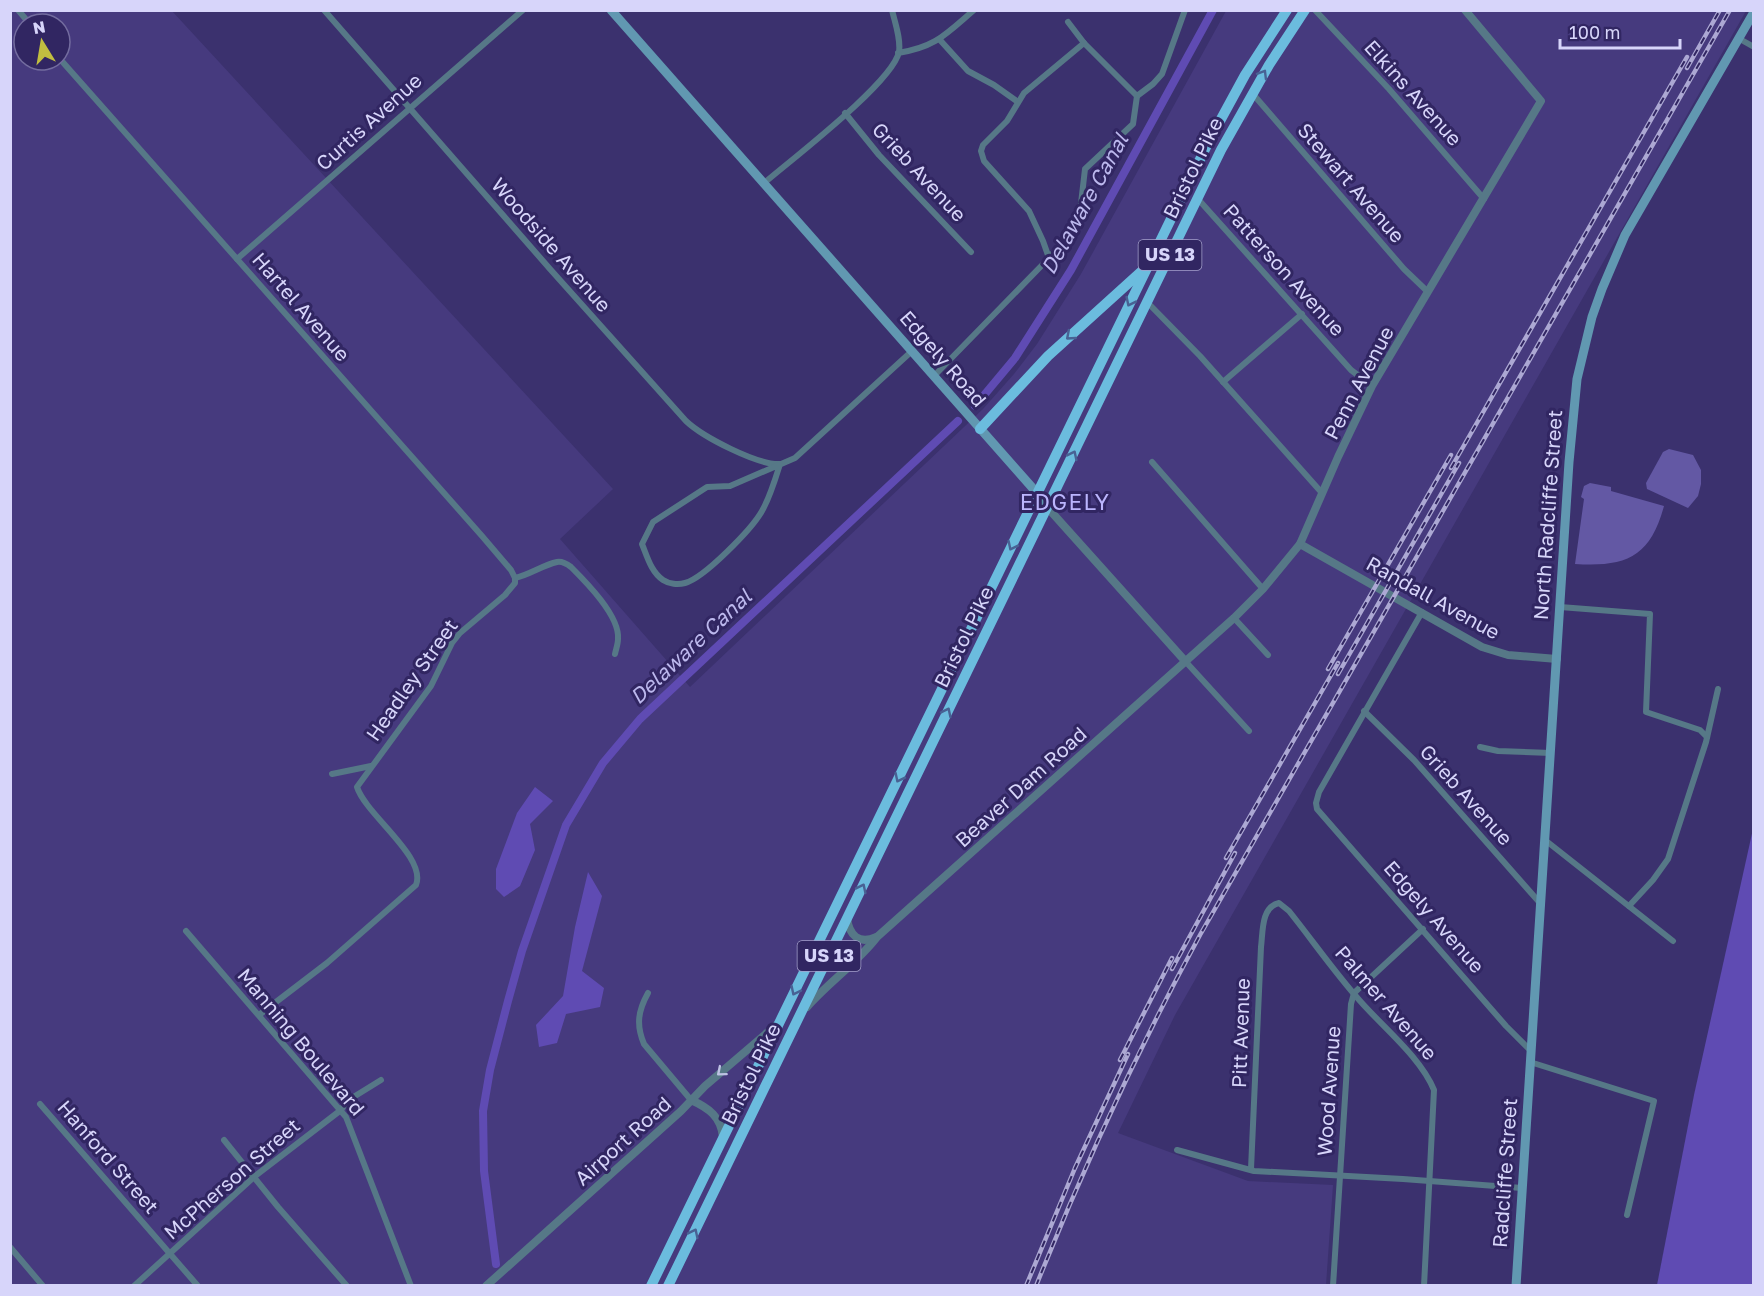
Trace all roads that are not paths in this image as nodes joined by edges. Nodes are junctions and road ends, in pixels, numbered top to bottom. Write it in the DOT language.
graph roads {
  1 [pos="324,10"];
  2 [pos="522,10"];
  3 [pos="611,10"];
  4 [pos="892,10"];
  5 [pos="974,10"];
  6 [pos="1185,10"];
  7 [pos="1287,10"];
  8 [pos="1305,10"];
  9 [pos="1315,10"];
  10 [pos="1465,10"];
  11 [pos="1754,12"];
  12 [pos="1068,22"];
  13 [pos="1738,38"];
  14 [pos="940,40"];
  15 [pos="1084,43"];
  16 [pos="1754,47"];
  17 [pos="898,53"];
  18 [pos="72,72"];
  19 [pos="1252,93"];
  20 [pos="1137,96"];
  21 [pos="1018,102"];
  22 [pos="409,108"];
  23 [pos="845,113"];
  24 [pos="764,184"];
  25 [pos="1197,199"];
  26 [pos="1484,199"];
  27 [pos="971,252"];
  28 [pos="1049,258"];
  29 [pos="237,259"];
  30 [pos="1150,262"];
  31 [pos="1428,292"];
  32 [pos="1147,302"];
  33 [pos="1302,314"];
  34 [pos="912,351"];
  35 [pos="934,376"];
  36 [pos="1223,382"];
  37 [pos="1372,386"];
  38 [pos="980,429"];
  39 [pos="1152,462"];
  40 [pos="780,464"];
  41 [pos="1037,493"];
  42 [pos="1322,494"];
  43 [pos="1047,507"];
  44 [pos="1300,544"];
  45 [pos="515,578"];
  46 [pos="1263,589"];
  47 [pos="1560,607"];
  48 [pos="1422,612"];
  49 [pos="1234,618"];
  50 [pos="615,654"];
  51 [pos="1268,655"];
  52 [pos="1557,659"];
  53 [pos="1186,662"];
  54 [pos="1718,689"];
  55 [pos="1365,711"];
  56 [pos="1249,730"];
  57 [pos="1707,737"];
  58 [pos="1480,747"];
  59 [pos="1551,753"];
  60 [pos="372,766"];
  61 [pos="332,774"];
  62 [pos="1545,840"];
  63 [pos="1275,903"];
  64 [pos="1541,903"];
  65 [pos="1629,906"];
  66 [pos="847,918"];
  67 [pos="1423,929"];
  68 [pos="186,931"];
  69 [pos="877,936"];
  70 [pos="1673,941"];
  71 [pos="648,993"];
  72 [pos="1354,993"];
  73 [pos="259,1015"];
  74 [pos="800,1015"];
  75 [pos="781,1020"];
  76 [pos="1531,1051"];
  77 [pos="1530,1062"];
  78 [pos="381,1080"];
  79 [pos="691,1100"];
  80 [pos="40,1104"];
  81 [pos="341,1110"];
  82 [pos="723,1137"];
  83 [pos="224,1140"];
  84 [pos="1177,1150"];
  85 [pos="1251,1169"];
  86 [pos="255,1176"];
  87 [pos="1340,1176"];
  88 [pos="1431,1182"];
  89 [pos="1522,1188"];
  90 [pos="1627,1215"];
  91 [pos="10,1247"];
  92 [pos="170,1254"];
  93 [pos="43,1286"];
  94 [pos="134,1286"];
  95 [pos="198,1286"];
  96 [pos="347,1286"];
  97 [pos="411,1286"];
  98 [pos="486,1286"];
  99 [pos="651,1286"];
  100 [pos="668,1286"];
  101 [pos="1333,1286"];
  102 [pos="1424,1286"];
  103 [pos="1516,1286"];
  1 -- 22 [label="street, Woodside Avenue"];
  2 -- 22 [label="street, Curtis Avenue"];
  3 -- 24 [label="main road, Edgely Road"];
  4 -- 17 [label="street"];
  5 -- 14 [label="street"];
  6 -- 20 [label="street"];
  7 -- 30 [label="highway, Bristol Pike / US 13"];
  19 -- 8 [label="highway, Bristol Pike / US 13, one-way"];
  9 -- 26 [label="street, Elkins Avenue"];
  10 -- 26 [label="street, Penn Avenue"];
  11 -- 13 [label="main road, North Radcliffe Street"];
  12 -- 15 [label="street"];
  13 -- 16 [label="street"];
  13 -- 47 [label="main road, North Radcliffe Street"];
  14 -- 17 [label="street"];
  14 -- 21 [label="street"];
  15 -- 20 [label="street"];
  15 -- 21 [label="street"];
  17 -- 23 [label="street"];
  18 -- 29 [label="street, Hartel Avenue"];
  19 -- 25 [label="highway, Bristol Pike / US 13"];
  19 -- 31 [label="street, Stewart Avenue"];
  20 -- 28 [label="street"];
  21 -- 28 [label="street"];
  22 -- 29 [label="street, Curtis Avenue"];
  22 -- 40 [label="street, Woodside Avenue"];
  23 -- 24 [label="street"];
  23 -- 27 [label="street, Grieb Avenue"];
  24 -- 34 [label="main road, Edgely Road"];
  25 -- 32 [label="highway, Bristol Pike / US 13"];
  25 -- 33 [label="street, Patterson Avenue"];
  26 -- 31 [label="street, Penn Avenue"];
  28 -- 35 [label="street"];
  29 -- 45 [label="street, Hartel Avenue"];
  30 -- 38 [label="highway, one-way"];
  30 -- 41 [label="highway, Bristol Pike / US 13, one-way"];
  31 -- 37 [label="street, Penn Avenue"];
  32 -- 36 [label="street"];
  43 -- 32 [label="highway, Bristol Pike / US 13, one-way"];
  33 -- 36 [label="street"];
  33 -- 37 [label="street, Patterson Avenue"];
  34 -- 35 [label="main road, Edgely Road"];
  34 -- 40 [label="street"];
  35 -- 38 [label="main road, Edgely Road"];
  36 -- 42 [label="street"];
  37 -- 42 [label="street, Penn Avenue"];
  38 -- 41 [label="main road, Edgely Road"];
  39 -- 46 [label="street"];
  40 -- 40 [label="street"];
  41 -- 43 [label="main road, Edgely Road"];
  41 -- 75 [label="highway, Bristol Pike / US 13, one-way"];
  42 -- 44 [label="street, Penn Avenue"];
  43 -- 53 [label="street, Edgely Road"];
  66 -- 43 [label="highway, Bristol Pike / US 13, one-way"];
  44 -- 46 [label="street, Penn Avenue"];
  44 -- 48 [label="street, Randall Avenue"];
  45 -- 50 [label="street"];
  45 -- 60 [label="street, Headley Street"];
  46 -- 49 [label="street, Penn Avenue"];
  47 -- 52 [label="main road, North Radcliffe Street"];
  47 -- 57 [label="street"];
  48 -- 52 [label="street, Randall Avenue"];
  48 -- 55 [label="street"];
  49 -- 51 [label="street"];
  49 -- 53 [label="street, Penn Avenue"];
  52 -- 59 [label="main road, North Radcliffe Street"];
  53 -- 56 [label="street, Edgely Road"];
  53 -- 69 [label="street, Beaver Dam Road"];
  54 -- 57 [label="street"];
  55 -- 64 [label="street, Grieb Avenue"];
  55 -- 67 [label="street, Edgely Avenue"];
  57 -- 65 [label="street"];
  58 -- 59 [label="street"];
  59 -- 62 [label="main road, North Radcliffe Street"];
  60 -- 61 [label="street"];
  60 -- 73 [label="street, Headley Street"];
  62 -- 64 [label="main road, North Radcliffe Street"];
  62 -- 65 [label="street, Grieb Avenue"];
  63 -- 72 [label="street, Palmer Avenue"];
  63 -- 85 [label="street, Pitt Avenue"];
  64 -- 76 [label="main road, North Radcliffe Street"];
  65 -- 70 [label="street, Grieb Avenue"];
  66 -- 69 [label="street"];
  66 -- 74 [label="highway, Bristol Pike / US 13"];
  67 -- 72 [label="street"];
  67 -- 76 [label="street, Edgely Avenue"];
  68 -- 73 [label="street, Manning Boulevard"];
  69 -- 74 [label="street, Beaver Dam Road"];
  71 -- 79 [label="street"];
  72 -- 87 [label="street, Wood Avenue"];
  72 -- 88 [label="street, Palmer Avenue"];
  73 -- 81 [label="street, Manning Boulevard"];
  100 -- 74 [label="highway, Bristol Pike / US 13, one-way"];
  75 -- 79 [label="street, Airport Road, one-way"];
  75 -- 82 [label="highway, Bristol Pike / US 13"];
  76 -- 77 [label="main road, North Radcliffe Street"];
  77 -- 89 [label="main road, Radcliffe Street"];
  77 -- 90 [label="street"];
  78 -- 81 [label="street, McPherson Street"];
  79 -- 82 [label="street"];
  79 -- 98 [label="street, Airport Road"];
  80 -- 92 [label="street, Hanford Street"];
  81 -- 86 [label="street, McPherson Street"];
  81 -- 97 [label="street, Manning Boulevard"];
  82 -- 99 [label="highway, Bristol Pike / US 13"];
  83 -- 86 [label="street"];
  84 -- 85 [label="street"];
  85 -- 87 [label="street"];
  86 -- 92 [label="street, McPherson Street"];
  86 -- 96 [label="street"];
  87 -- 88 [label="street"];
  87 -- 101 [label="street, Wood Avenue"];
  88 -- 89 [label="street"];
  88 -- 102 [label="street, Palmer Avenue"];
  89 -- 103 [label="main road, Radcliffe Street"];
  91 -- 93 [label="street"];
  92 -- 94 [label="street, McPherson Street"];
  92 -- 95 [label="street, Hanford Street"];
}
